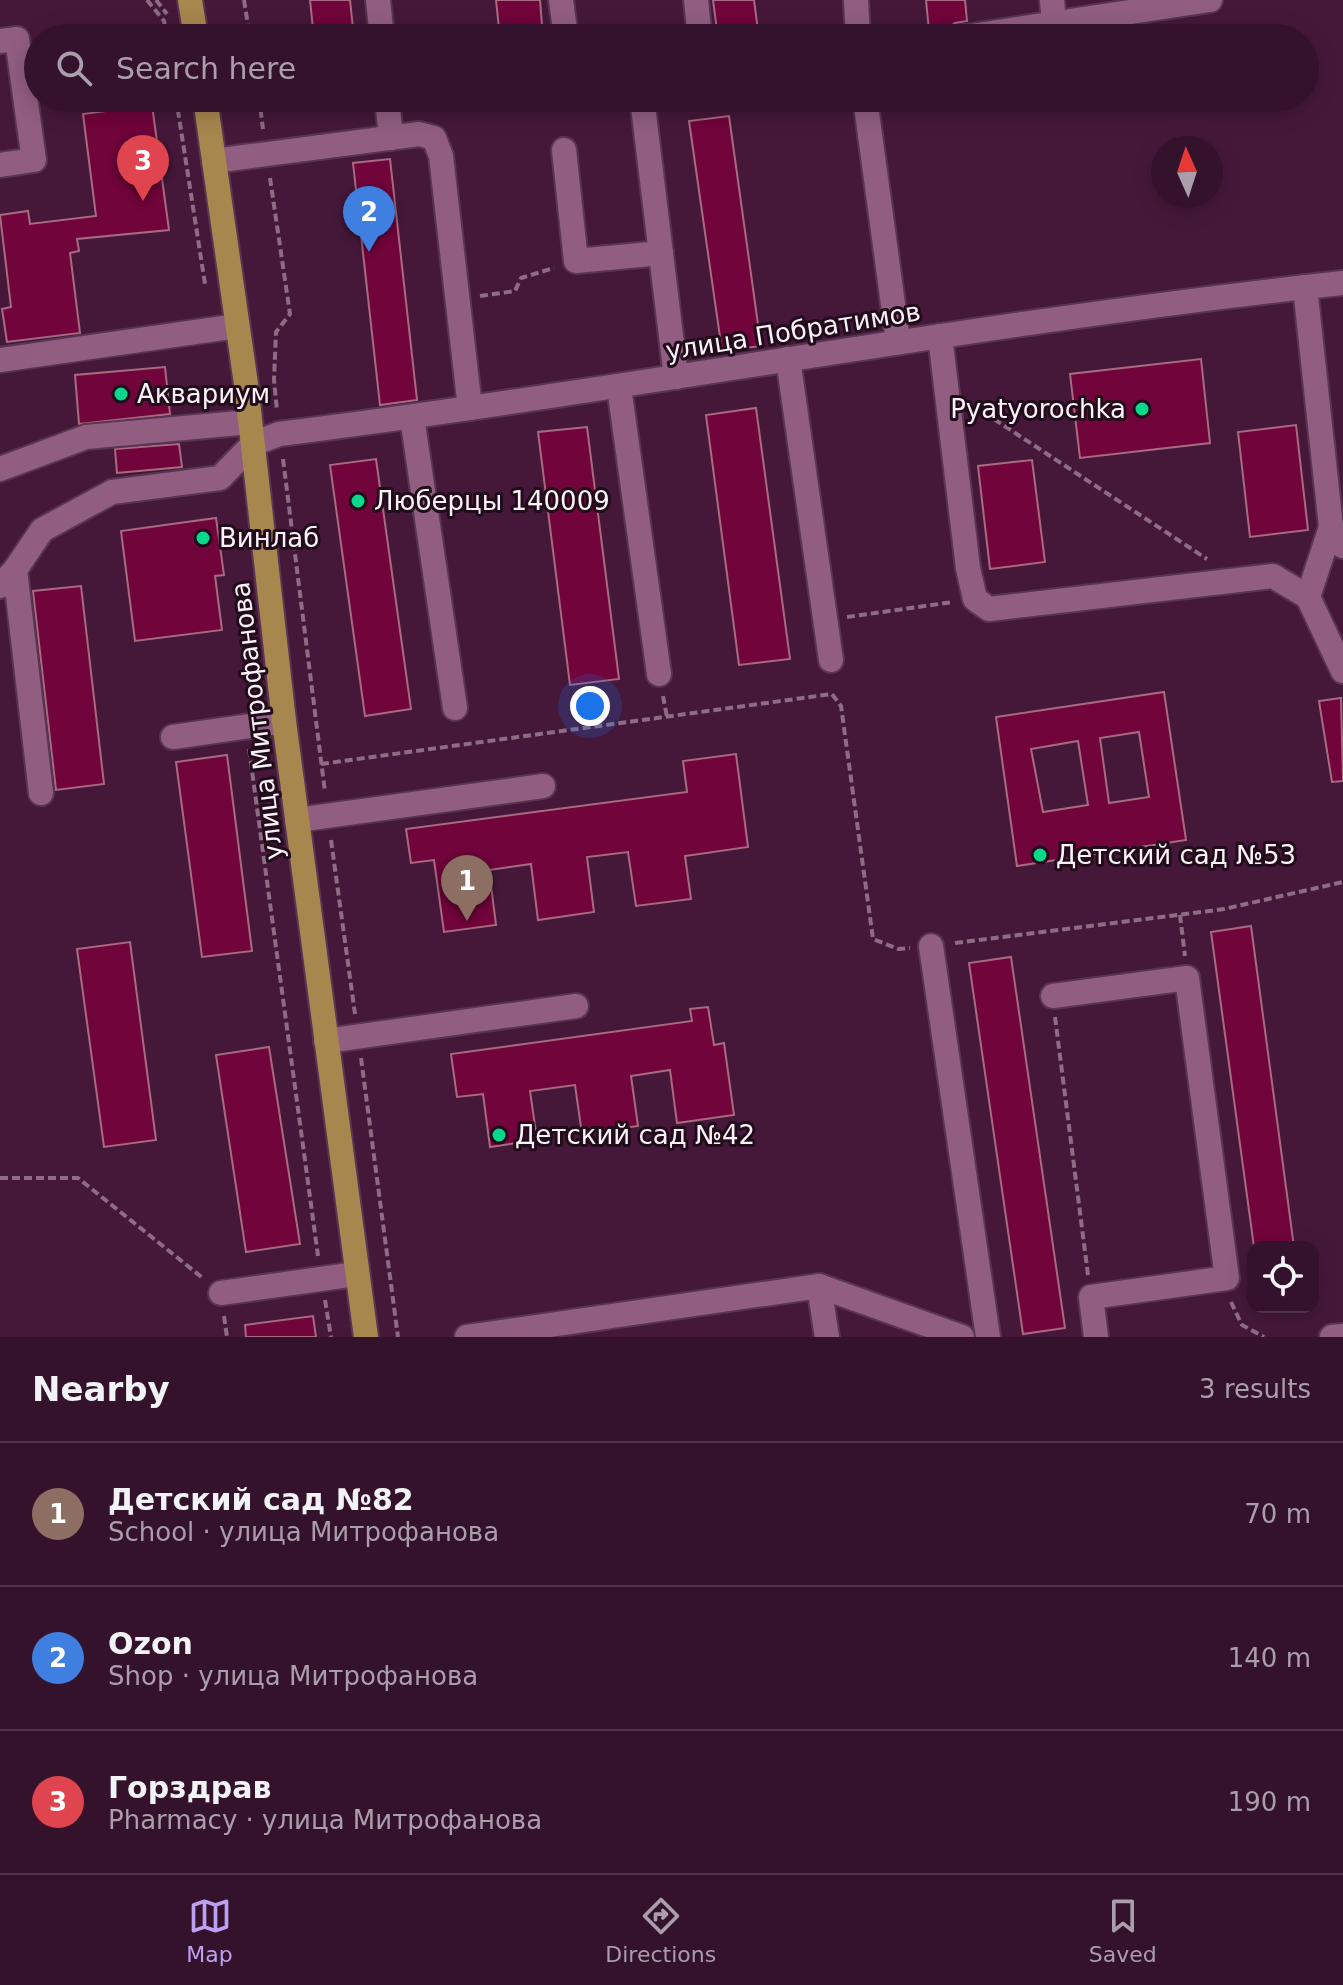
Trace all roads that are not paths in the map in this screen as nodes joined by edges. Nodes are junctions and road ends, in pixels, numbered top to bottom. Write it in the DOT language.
graph roads {
  1 [pos="190,0"];
  2 [pos="378,0"];
  3 [pos="561,0"];
  4 [pos="696,0"];
  5 [pos="856,0"];
  6 [pos="1052,0"];
  7 [pos="1210,0"];
  8 [pos="194,24"];
  9 [pos="381,24"];
  10 [pos="564,24"];
  11 [pos="699,24"];
  12 [pos="857,24"];
  13 [pos="1054,24"];
  14 [pos="1060,24"];
  15 [pos="0,41"];
  16 [pos="24,89"];
  17 [pos="27,112"];
  18 [pos="207,112"];
  19 [pos="388,112"];
  20 [pos="644,112"];
  21 [pos="867,112"];
  22 [pos="391,138"];
  23 [pos="564,150"];
  24 [pos="214,161"];
  25 [pos="0,165"];
  26 [pos="661,253"];
  27 [pos="1343,283"];
  28 [pos="1305,287"];
  29 [pos="237,326"];
  30 [pos="940,336"];
  31 [pos="898,341"];
  32 [pos="788,359"];
  33 [pos="0,360"];
  34 [pos="676,377"];
  35 [pos="619,387"];
  36 [pos="470,408"];
  37 [pos="412,417"];
  38 [pos="252,433"];
  39 [pos="0,469"];
  40 [pos="1337,537"];
  41 [pos="7,578"];
  42 [pos="1308,597"];
  43 [pos="831,660"];
  44 [pos="1343,671"];
  45 [pos="659,674"];
  46 [pos="455,708"];
  47 [pos="284,721"];
  48 [pos="173,737"];
  49 [pos="543,786"];
  50 [pos="41,793"];
  51 [pos="297,820"];
  52 [pos="931,946"];
  53 [pos="1053,996"];
  54 [pos="576,1006"];
  55 [pos="326,1041"];
  56 [pos="356,1274"];
  57 [pos="819,1286"];
  58 [pos="221,1293"];
  59 [pos="613,1326"];
  60 [pos="1343,1336"];
  61 [pos="366,1337"];
  62 [pos="467,1337"];
  63 [pos="827,1337"];
  64 [pos="962,1337"];
  65 [pos="988,1337"];
  66 [pos="1096,1337"];
  67 [pos="1332,1337"];
  1 -- 8 [label="main road"];
  2 -- 9 [label="street"];
  3 -- 10 [label="street"];
  4 -- 11 [label="street"];
  5 -- 12 [label="street"];
  6 -- 13 [label="street"];
  7 -- 14 [label="street"];
  15 -- 16 [label="street"];
  17 -- 25 [label="street"];
  18 -- 24 [label="main road, улица Митрофанова"];
  19 -- 22 [label="street"];
  20 -- 26 [label="street"];
  21 -- 31 [label="street"];
  22 -- 24 [label="street"];
  22 -- 36 [label="street"];
  23 -- 26 [label="street"];
  24 -- 29 [label="main road, улица Митрофанова"];
  26 -- 34 [label="street"];
  27 -- 28 [label="street, улица Побратимов"];
  28 -- 30 [label="street, улица Побратимов"];
  28 -- 40 [label="street"];
  29 -- 33 [label="street"];
  29 -- 38 [label="main road, улица Митрофанова"];
  30 -- 31 [label="street, улица Побратимов"];
  30 -- 42 [label="street"];
  31 -- 32 [label="street, улица Побратимов"];
  32 -- 34 [label="street, улица Побратимов"];
  32 -- 43 [label="street"];
  34 -- 35 [label="street, улица Побратимов"];
  35 -- 36 [label="street, улица Побратимов"];
  35 -- 45 [label="street"];
  36 -- 37 [label="street, улица Побратимов"];
  37 -- 38 [label="street, улица Побратимов"];
  37 -- 46 [label="street"];
  38 -- 39 [label="street"];
  38 -- 41 [label="street"];
  38 -- 47 [label="main road, улица Митрофанова"];
  40 -- 42 [label="street"];
  41 -- 50 [label="street"];
  42 -- 44 [label="street"];
  47 -- 48 [label="street"];
  47 -- 51 [label="main road, улица Митрофанова"];
  49 -- 51 [label="street"];
  51 -- 55 [label="main road, улица Митрофанова"];
  52 -- 65 [label="street"];
  53 -- 66 [label="street"];
  54 -- 55 [label="street"];
  55 -- 56 [label="main road, улица Митрофанова"];
  56 -- 58 [label="street"];
  56 -- 61 [label="main road, улица Митрофанова"];
  57 -- 59 [label="street"];
  57 -- 63 [label="street"];
  57 -- 64 [label="street"];
  59 -- 62 [label="street"];
  60 -- 67 [label="street"];
}
